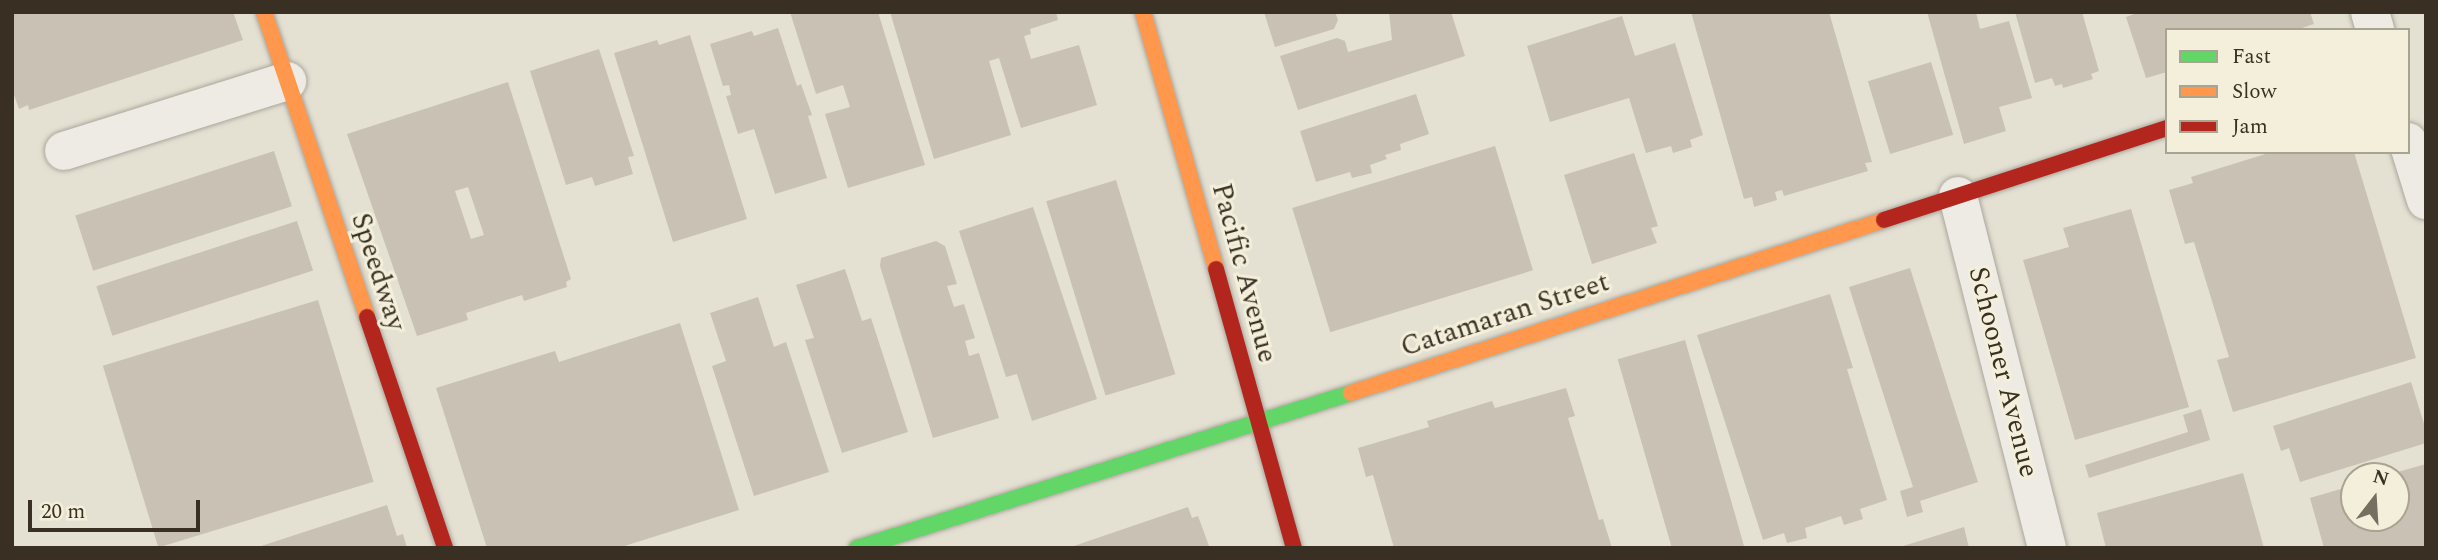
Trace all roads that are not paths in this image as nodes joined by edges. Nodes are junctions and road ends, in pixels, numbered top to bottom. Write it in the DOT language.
graph roads {
  1 [pos="264,12"];
  2 [pos="1143,12"];
  3 [pos="287,81"];
  4 [pos="2165,129"];
  5 [pos="2410,148"];
  6 [pos="64,151"];
  7 [pos="1958,196"];
  8 [pos="2426,200"];
  9 [pos="1258,423"];
  10 [pos="445,548"];
  11 [pos="858,548"];
  12 [pos="1294,548"];
  13 [pos="2047,548"];
  1 -- 3 [label="street, Speedway"];
  2 -- 9 [label="street, Pacific Avenue"];
  3 -- 6 [label="street"];
  3 -- 10 [label="street, Speedway"];
  4 -- 7 [label="street, Catamaran Street"];
  5 -- 8 [label="street"];
  7 -- 9 [label="street, Catamaran Street"];
  7 -- 13 [label="street, Schooner Avenue"];
  9 -- 11 [label="street, Catamaran Street"];
  9 -- 12 [label="street, Pacific Avenue"];
}
